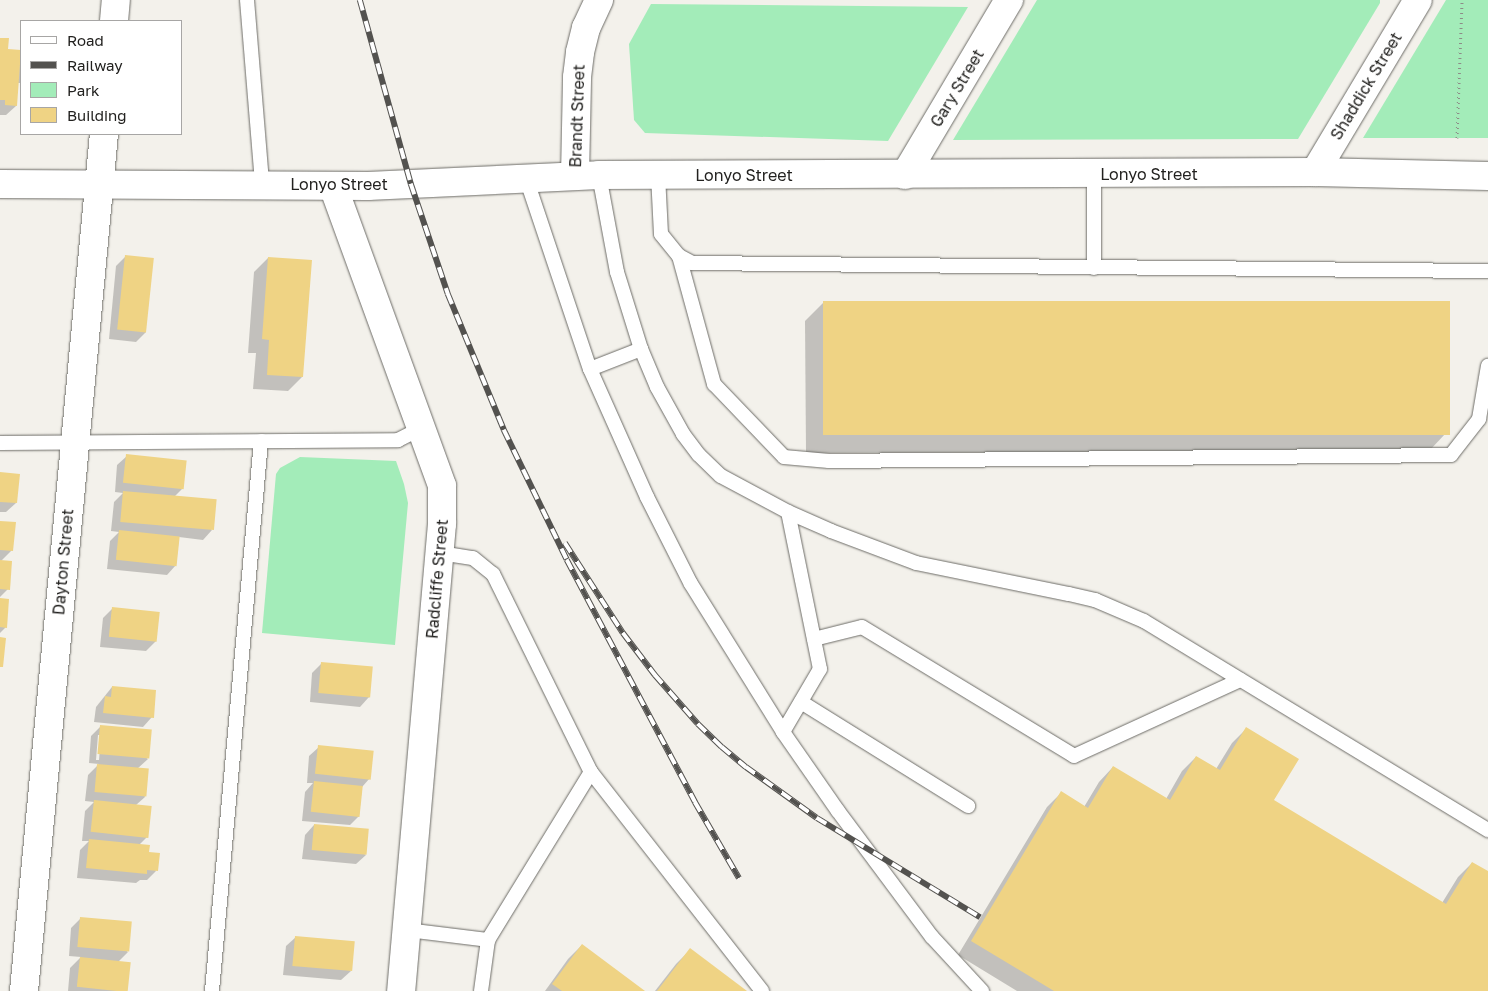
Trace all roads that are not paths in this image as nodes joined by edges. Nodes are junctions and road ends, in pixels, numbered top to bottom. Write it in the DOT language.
graph roads {
  1 [pos="116,0"];
  2 [pos="247,0"];
  3 [pos="600,0"];
  4 [pos="1009,0"];
  5 [pos="1418,0"];
  6 [pos="114,20"];
  7 [pos="104,135"];
  8 [pos="1315,172"];
  9 [pos="1094,174"];
  10 [pos="658,175"];
  11 [pos="905,175"];
  12 [pos="587,176"];
  13 [pos="1488,176"];
  14 [pos="526,178"];
  15 [pos="0,184"];
  16 [pos="99,184"];
  17 [pos="262,184"];
  18 [pos="333,186"];
  19 [pos="679,256"];
  20 [pos="1094,268"];
  21 [pos="1488,271"];
  22 [pos="642,349"];
  23 [pos="1488,366"];
  24 [pos="590,369"];
  25 [pos="420,429"];
  26 [pos="261,441"];
  27 [pos="0,443"];
  28 [pos="74,443"];
  29 [pos="788,512"];
  30 [pos="440,553"];
  31 [pos="814,639"];
  32 [pos="1240,680"];
  33 [pos="801,702"];
  34 [pos="783,732"];
  35 [pos="591,772"];
  36 [pos="968,806"];
  37 [pos="1488,830"];
  38 [pos="407,930"];
  39 [pos="488,940"];
  40 [pos="24,991"];
  41 [pos="212,991"];
  42 [pos="401,991"];
  43 [pos="481,991"];
  44 [pos="762,991"];
  45 [pos="982,991"];
  1 -- 6 [label="street"];
  2 -- 17 [label="lane"];
  3 -- 12 [label="street, Brandt Street"];
  4 -- 11 [label="street, Gary Street"];
  5 -- 8 [label="street, Shaddick Street"];
  7 -- 16 [label="street, Dayton Street"];
  8 -- 9 [label="street, Lonyo Street"];
  8 -- 13 [label="street, Lonyo Street"];
  9 -- 11 [label="street, Lonyo Street"];
  9 -- 20 [label="lane"];
  10 -- 11 [label="street, Lonyo Street"];
  10 -- 12 [label="street, Lonyo Street"];
  10 -- 19 [label="lane"];
  12 -- 14 [label="street, Lonyo Street"];
  12 -- 22 [label="lane"];
  14 -- 18 [label="street, Lonyo Street"];
  14 -- 24 [label="lane"];
  15 -- 16 [label="street, Lonyo Street"];
  16 -- 17 [label="street, Lonyo Street"];
  16 -- 28 [label="street, Dayton Street"];
  17 -- 18 [label="street, Lonyo Street"];
  18 -- 25 [label="street, Radcliffe Street"];
  19 -- 20 [label="lane"];
  19 -- 23 [label="lane"];
  20 -- 21 [label="lane"];
  22 -- 24 [label="lane"];
  22 -- 29 [label="lane"];
  24 -- 34 [label="lane"];
  25 -- 26 [label="lane"];
  25 -- 30 [label="street, Radcliffe Street"];
  26 -- 28 [label="lane"];
  26 -- 41 [label="lane"];
  27 -- 28 [label="lane"];
  28 -- 40 [label="street, Dayton Street"];
  29 -- 31 [label="lane"];
  29 -- 32 [label="lane"];
  30 -- 35 [label="lane"];
  30 -- 38 [label="street, Radcliffe Street"];
  31 -- 32 [label="lane"];
  31 -- 33 [label="lane"];
  32 -- 37 [label="lane"];
  33 -- 34 [label="lane"];
  33 -- 36 [label="lane"];
  34 -- 45 [label="lane"];
  35 -- 39 [label="lane"];
  35 -- 44 [label="lane"];
  38 -- 39 [label="lane"];
  38 -- 42 [label="street, Radcliffe Street"];
  39 -- 43 [label="lane"];
}
